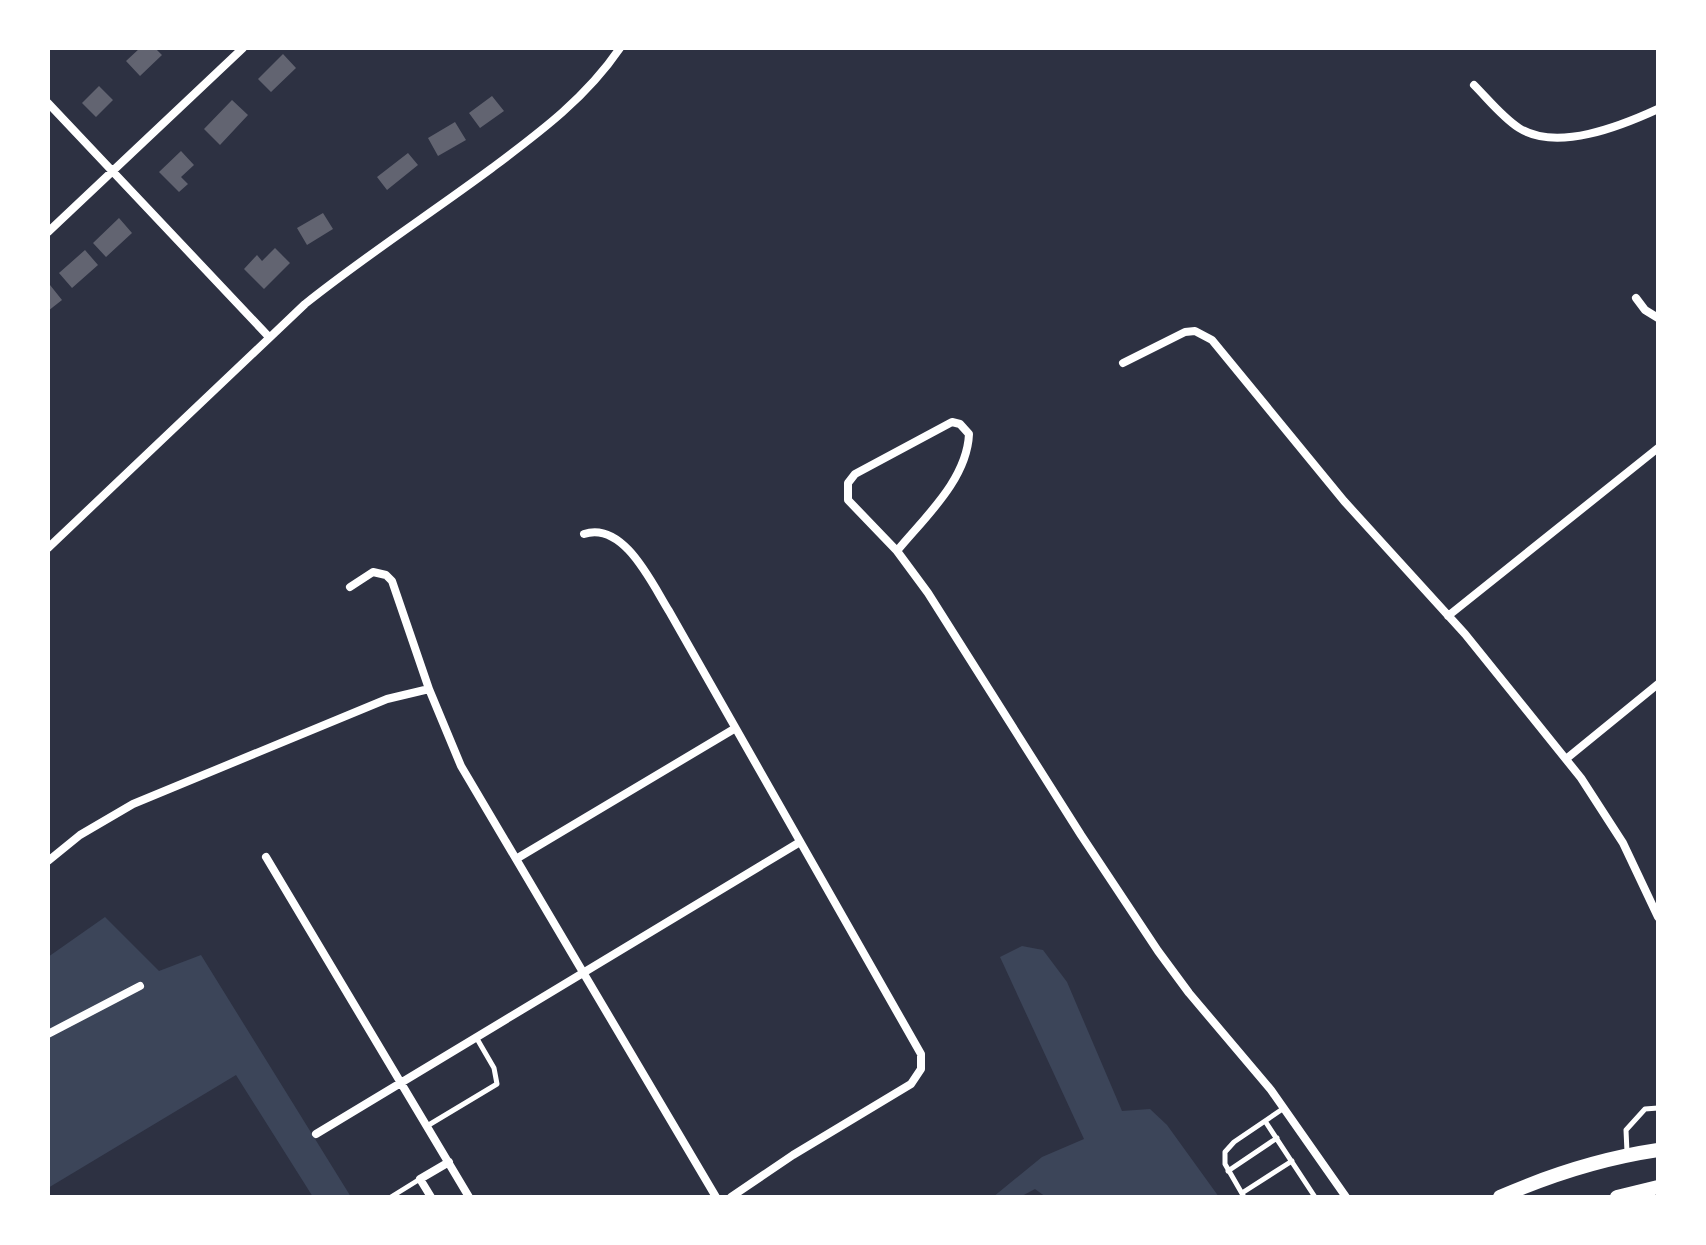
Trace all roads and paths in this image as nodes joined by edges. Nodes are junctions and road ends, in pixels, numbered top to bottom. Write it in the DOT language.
graph roads {
  1 [pos="243,48"];
  2 [pos="620,48"];
  3 [pos="1474,85"];
  4 [pos="48,103"];
  5 [pos="1658,109"];
  6 [pos="113,172"];
  7 [pos="48,232"];
  8 [pos="1636,298"];
  9 [pos="1658,318"];
  10 [pos="269,337"];
  11 [pos="1123,363"];
  12 [pos="1658,448"];
  13 [pos="584,534"];
  14 [pos="48,548"];
  15 [pos="897,551"];
  16 [pos="350,587"];
  17 [pos="1448,616"];
  18 [pos="1658,684"];
  19 [pos="429,689"];
  20 [pos="734,729"];
  21 [pos="1566,759"];
  22 [pos="800,842"];
  23 [pos="266,857"];
  24 [pos="516,859"];
  25 [pos="48,861"];
  26 [pos="1658,917"];
  27 [pos="583,973"];
  28 [pos="140,986"];
  29 [pos="48,1034"];
  30 [pos="476,1037"];
  31 [pos="400,1083"];
  32 [pos="1284,1108"];
  33 [pos="1658,1108"];
  34 [pos="1265,1121"];
  35 [pos="427,1126"];
  36 [pos="316,1134"];
  37 [pos="1277,1138"];
  38 [pos="1658,1150"];
  39 [pos="1627,1156"];
  40 [pos="1292,1161"];
  41 [pos="449,1162"];
  42 [pos="1228,1171"];
  43 [pos="420,1179"];
  44 [pos="1658,1187"];
  45 [pos="1243,1195"];
  46 [pos="391,1197"];
  47 [pos="431,1197"];
  48 [pos="469,1197"];
  49 [pos="716,1197"];
  50 [pos="731,1197"];
  51 [pos="1315,1197"];
  52 [pos="1346,1197"];
  53 [pos="1500,1197"];
  54 [pos="1617,1197"];
  1 -- 6 [label="street"];
  2 -- 10 [label="street"];
  3 -- 5 [label="street"];
  4 -- 6 [label="street"];
  6 -- 7 [label="street"];
  6 -- 10 [label="street"];
  8 -- 9 [label="street"];
  10 -- 14 [label="street"];
  11 -- 17 [label="street"];
  12 -- 17 [label="street"];
  13 -- 20 [label="street"];
  15 -- 15 [label="street"];
  15 -- 32 [label="street"];
  16 -- 19 [label="street"];
  17 -- 21 [label="street"];
  18 -- 21 [label="street"];
  19 -- 24 [label="street"];
  19 -- 25 [label="street"];
  20 -- 22 [label="street"];
  20 -- 24 [label="street"];
  21 -- 26 [label="street"];
  22 -- 27 [label="street"];
  22 -- 50 [label="street"];
  23 -- 31 [label="street"];
  24 -- 27 [label="street"];
  27 -- 30 [label="street"];
  27 -- 49 [label="street"];
  28 -- 29 [label="street"];
  30 -- 31 [label="street"];
  30 -- 35 [label="lane"];
  31 -- 35 [label="street"];
  31 -- 36 [label="street"];
  32 -- 34 [label="lane"];
  32 -- 52 [label="street"];
  33 -- 39 [label="lane"];
  34 -- 37 [label="lane"];
  34 -- 42 [label="lane"];
  35 -- 41 [label="street"];
  37 -- 40 [label="lane"];
  37 -- 42 [label="lane"];
  38 -- 39 [label="main road"];
  39 -- 53 [label="main road"];
  40 -- 45 [label="lane"];
  40 -- 51 [label="lane"];
  41 -- 43 [label="street"];
  41 -- 48 [label="street"];
  42 -- 45 [label="lane"];
  43 -- 46 [label="lane"];
  43 -- 47 [label="street"];
  44 -- 54 [label="main road"];
}
